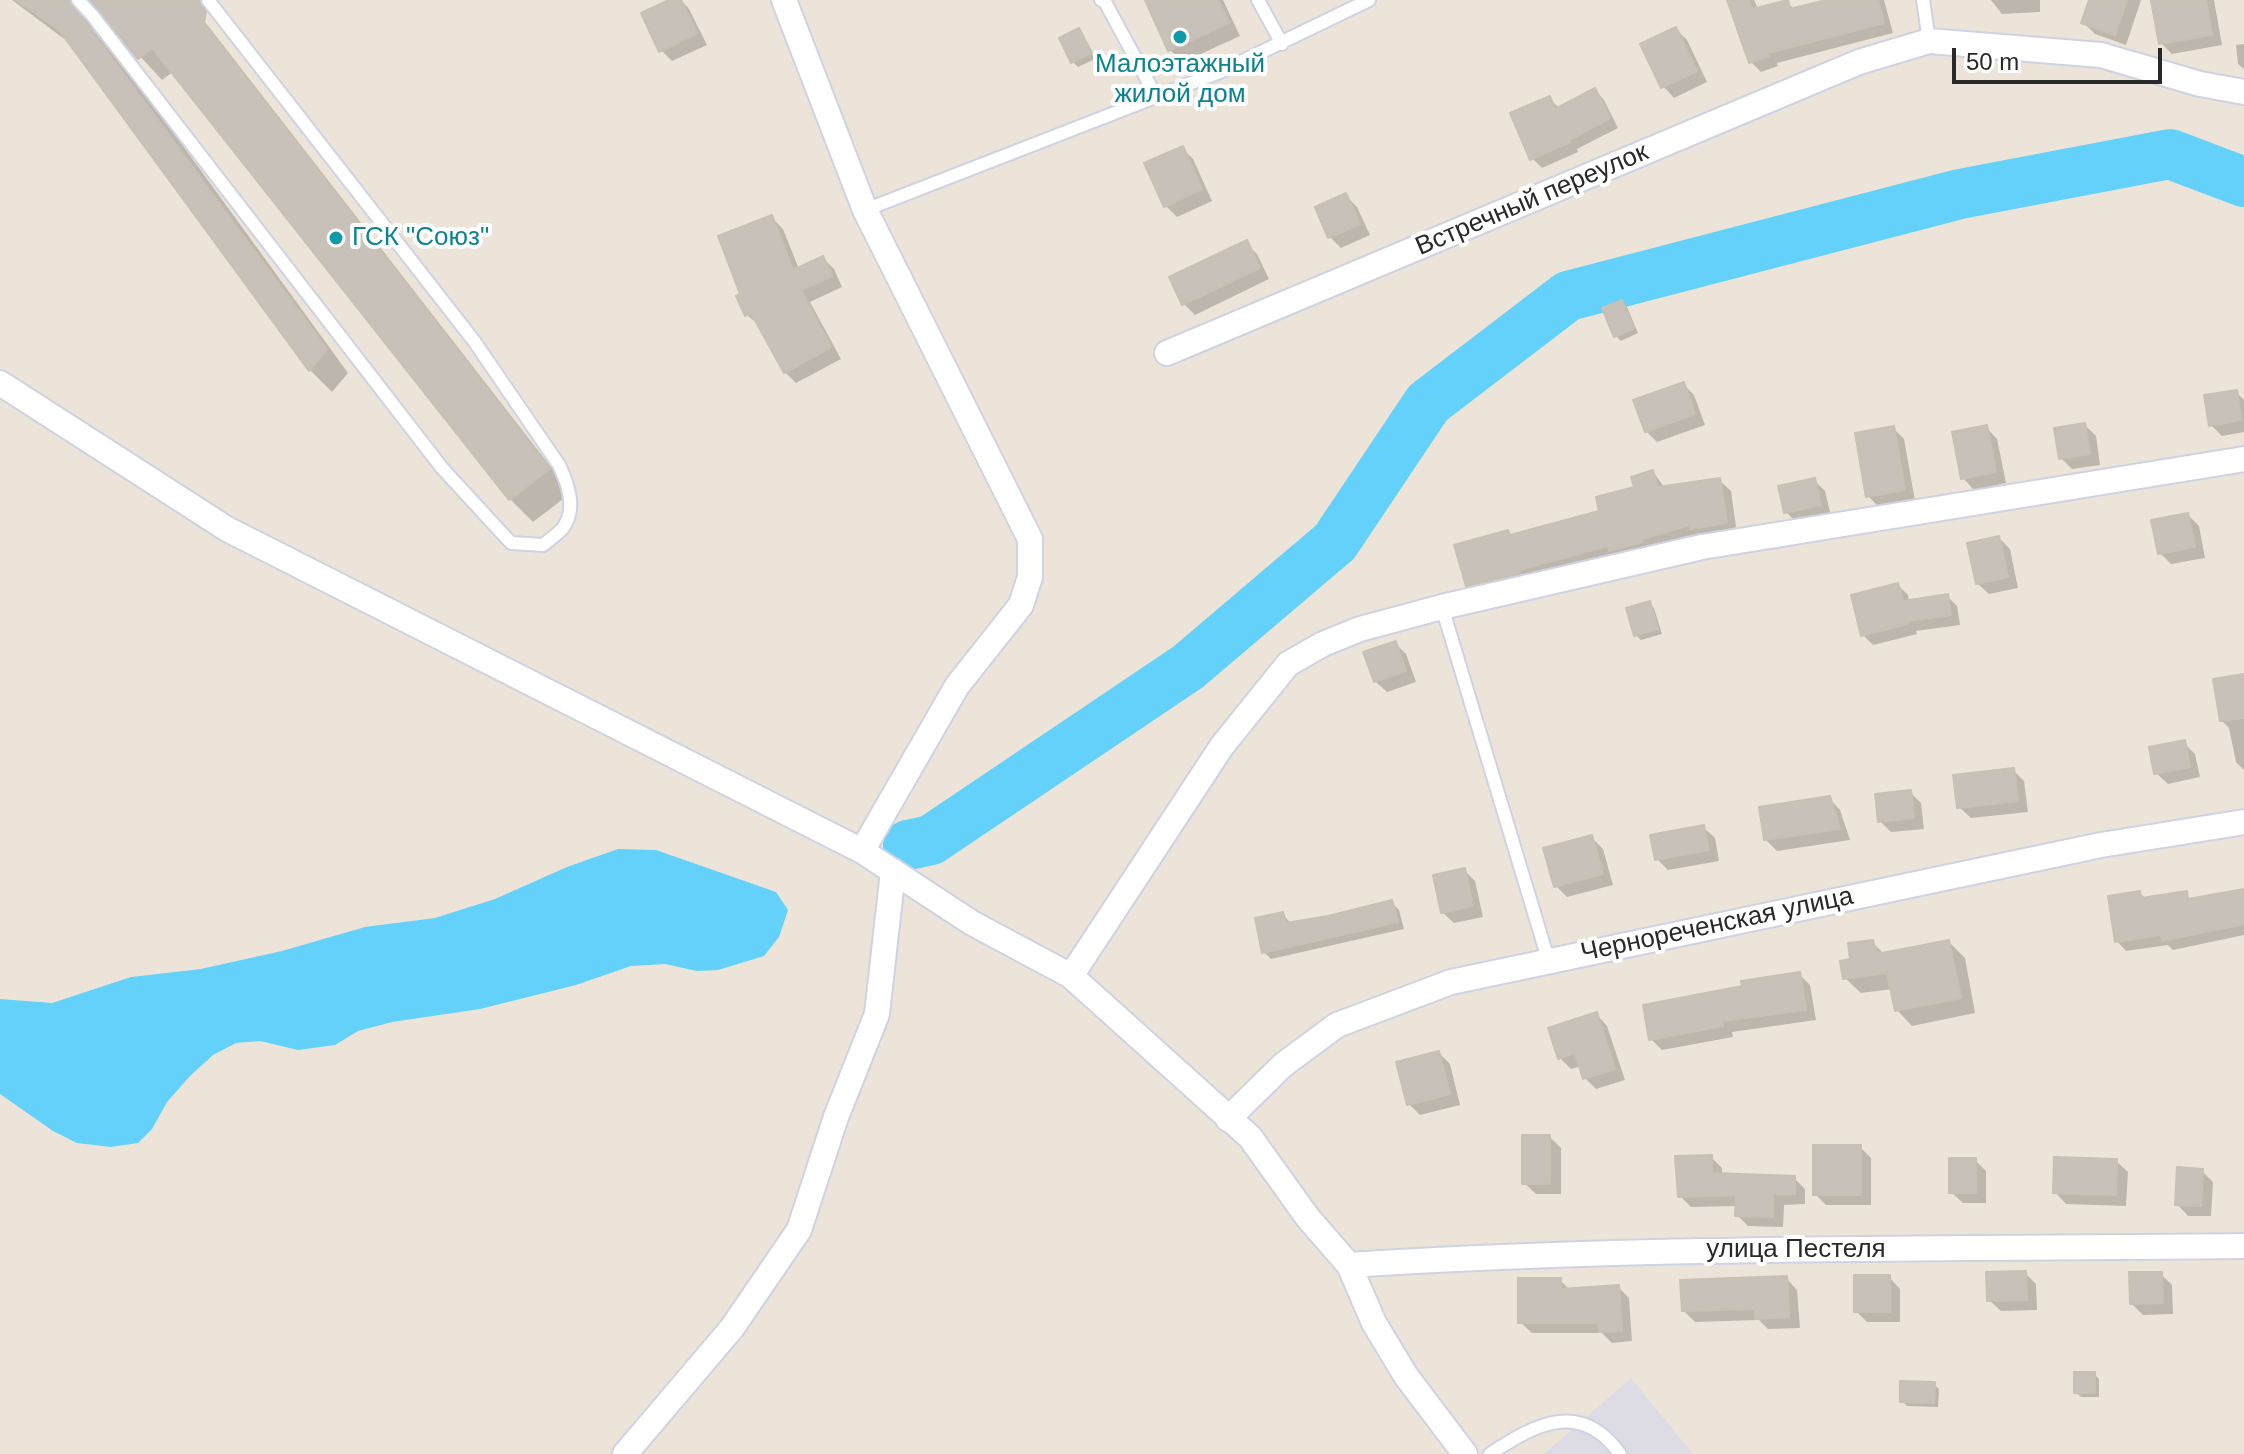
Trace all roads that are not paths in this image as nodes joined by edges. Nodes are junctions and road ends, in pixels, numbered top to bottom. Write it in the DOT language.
graph roads {
  1 [pos="78,0"];
  2 [pos="208,0"];
  3 [pos="784,0"];
  4 [pos="1101,0"];
  5 [pos="1258,0"];
  6 [pos="1369,0"];
  7 [pos="1923,0"];
  8 [pos="1929,41"];
  9 [pos="1282,44"];
  10 [pos="2244,92"];
  11 [pos="1157,98"];
  12 [pos="865,210"];
  13 [pos="1167,353"];
  14 [pos="0,383"];
  15 [pos="2244,459"];
  16 [pos="1442,607"];
  17 [pos="2244,822"];
  18 [pos="862,851"];
  19 [pos="893,871"];
  20 [pos="1548,959"];
  21 [pos="1071,976"];
  22 [pos="1228,1119"];
  23 [pos="2244,1246"];
  24 [pos="1349,1265"];
  25 [pos="625,1454"];
  26 [pos="1465,1454"];
  27 [pos="1490,1454"];
  28 [pos="1620,1454"];
  1 -- 2 [label="lane"];
  3 -- 12 [label="street"];
  4 -- 11 [label="lane"];
  5 -- 9 [label="lane"];
  6 -- 9 [label="lane"];
  7 -- 8 [label="lane"];
  8 -- 10 [label="street, Встречный переулок"];
  8 -- 13 [label="street, Встречный переулок"];
  9 -- 11 [label="lane"];
  11 -- 12 [label="lane"];
  12 -- 18 [label="street"];
  14 -- 18 [label="street"];
  15 -- 16 [label="street"];
  16 -- 20 [label="lane"];
  16 -- 21 [label="street"];
  17 -- 20 [label="street, Чернореченская улица"];
  18 -- 19 [label="street"];
  19 -- 21 [label="street"];
  19 -- 25 [label="street"];
  20 -- 22 [label="street, Чернореченская улица"];
  21 -- 22 [label="street"];
  22 -- 24 [label="street"];
  23 -- 24 [label="street, улица Пестеля"];
  24 -- 26 [label="street"];
  27 -- 28 [label="lane"];
}
